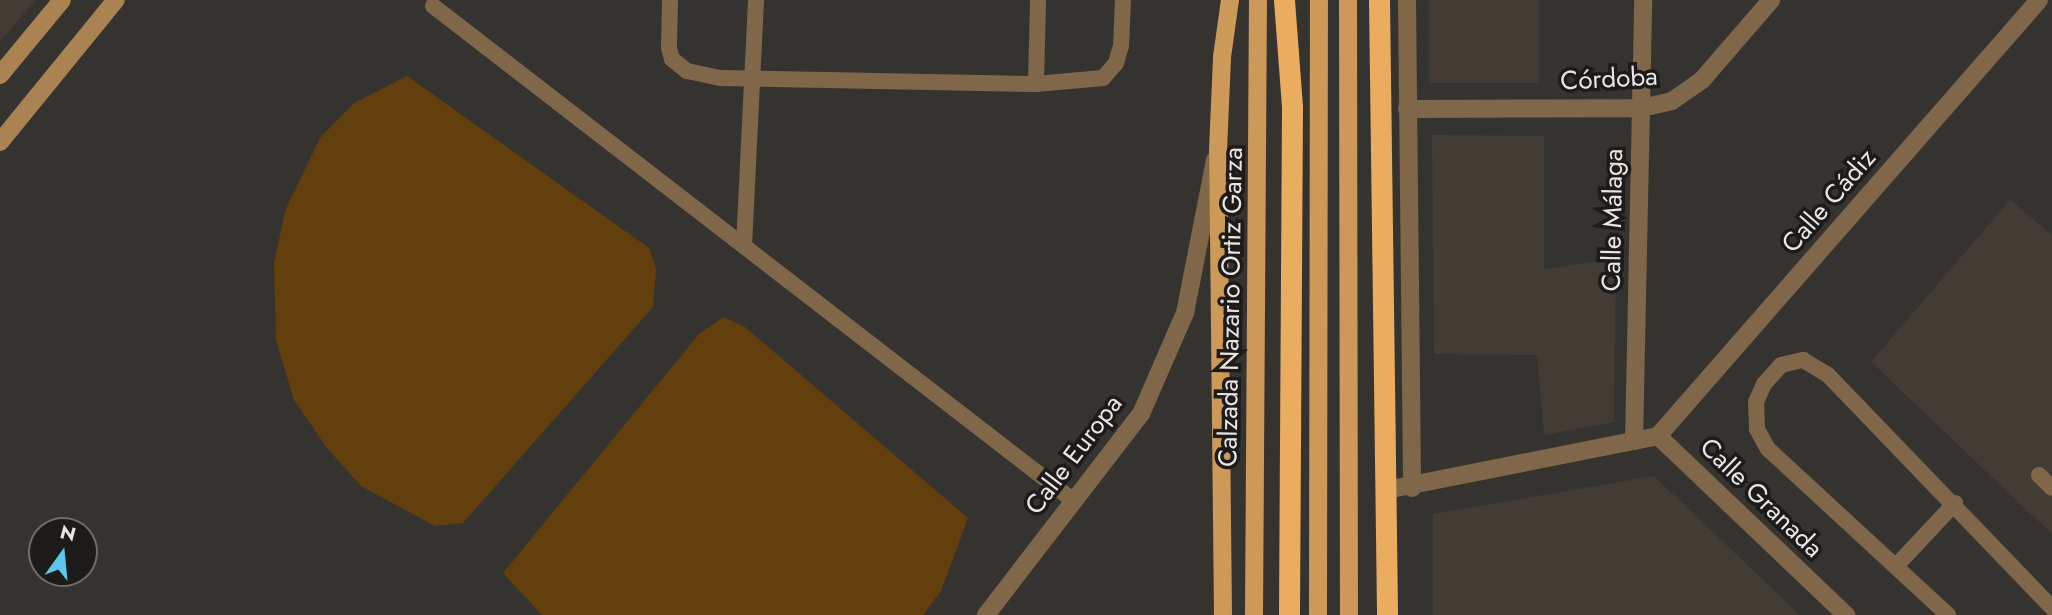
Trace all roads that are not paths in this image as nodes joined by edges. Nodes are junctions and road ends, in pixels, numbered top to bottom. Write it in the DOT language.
graph roads {
  1 [pos="62,0"];
  2 [pos="116,0"];
  3 [pos="670,0"];
  4 [pos="756,0"];
  5 [pos="1038,0"];
  6 [pos="1123,0"];
  7 [pos="1230,0"];
  8 [pos="1258,0"];
  9 [pos="1284,0"];
  10 [pos="1319,0"];
  11 [pos="1348,0"];
  12 [pos="1379,0"];
  13 [pos="1407,0"];
  14 [pos="1643,0"];
  15 [pos="1771,0"];
  16 [pos="2028,4"];
  17 [pos="433,6"];
  18 [pos="0,75"];
  19 [pos="753,79"];
  20 [pos="1036,84"];
  21 [pos="1642,108"];
  22 [pos="1408,109"];
  23 [pos="0,142"];
  24 [pos="1218,150"];
  25 [pos="744,246"];
  26 [pos="1658,436"];
  27 [pos="1634,441"];
  28 [pos="2039,475"];
  29 [pos="1412,488"];
  30 [pos="2052,488"];
  31 [pos="1386,491"];
  32 [pos="1074,501"];
  33 [pos="1955,503"];
  34 [pos="1896,565"];
  35 [pos="2052,608"];
  36 [pos="986,615"];
  37 [pos="1223,615"];
  38 [pos="1254,615"];
  39 [pos="1289,615"];
  40 [pos="1318,615"];
  41 [pos="1349,615"];
  42 [pos="1387,615"];
  43 [pos="1846,615"];
  44 [pos="1948,615"];
  1 -- 18 [label="street"];
  2 -- 23 [label="street"];
  3 -- 19 [label="lane"];
  4 -- 19 [label="lane"];
  5 -- 20 [label="lane"];
  6 -- 20 [label="lane"];
  7 -- 24 [label="main road"];
  8 -- 38 [label="main road, Calzada Nazario Ortiz Garza"];
  9 -- 39 [label="highway"];
  10 -- 40 [label="main road"];
  11 -- 41 [label="main road"];
  12 -- 31 [label="highway"];
  13 -- 22 [label="street"];
  14 -- 21 [label="street, Calle Málaga"];
  15 -- 21 [label="street, Córdoba"];
  16 -- 26 [label="street, Calle Cádiz"];
  17 -- 25 [label="lane"];
  19 -- 20 [label="lane"];
  19 -- 25 [label="lane"];
  21 -- 22 [label="street, Córdoba"];
  21 -- 27 [label="street, Calle Málaga"];
  22 -- 29 [label="street"];
  24 -- 32 [label="street, Calle Europa"];
  24 -- 37 [label="main road"];
  25 -- 32 [label="lane"];
  26 -- 27 [label="street, Calle Granada"];
  26 -- 43 [label="street, Calle Granada"];
  27 -- 29 [label="street, Calle Granada"];
  28 -- 30 [label="lane"];
  29 -- 31 [label="street, Calle Granada"];
  31 -- 42 [label="highway"];
  32 -- 36 [label="street, Calle Europa"];
  33 -- 34 [label="lane"];
  33 -- 34 [label="lane"];
  33 -- 35 [label="lane"];
  34 -- 44 [label="lane"];
}
